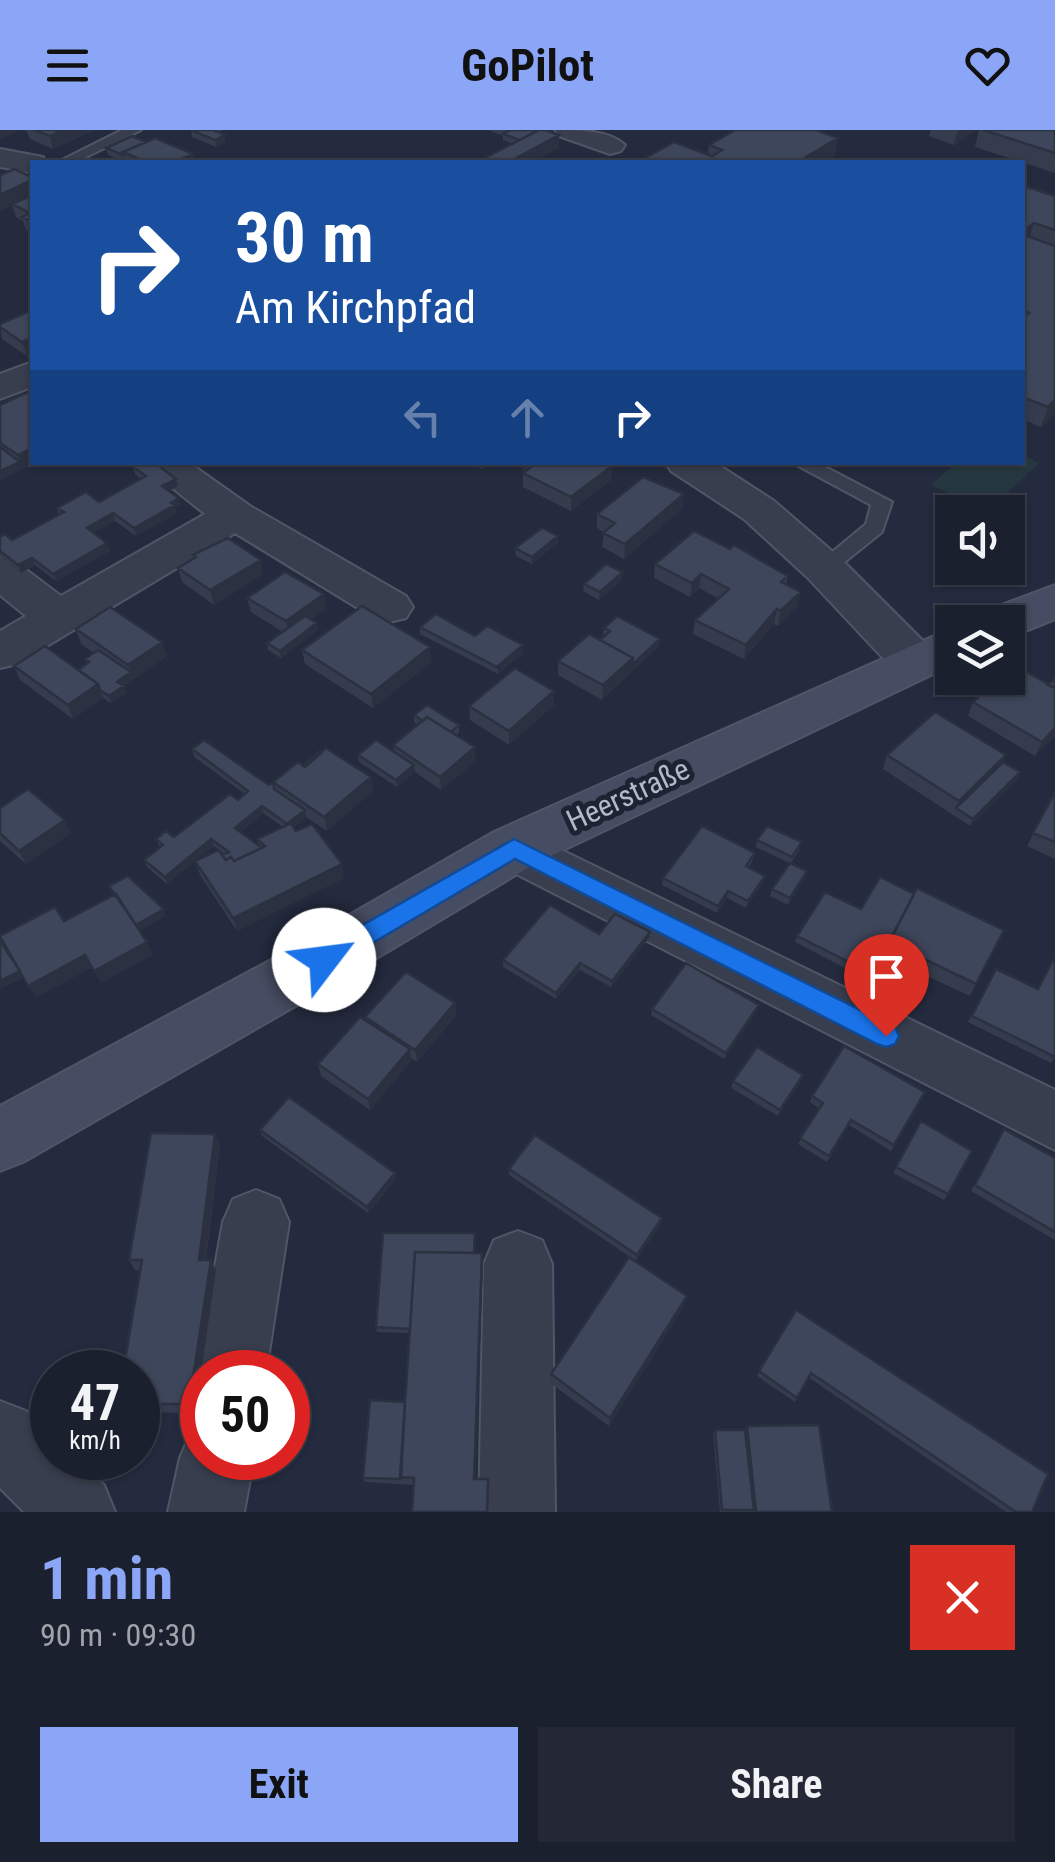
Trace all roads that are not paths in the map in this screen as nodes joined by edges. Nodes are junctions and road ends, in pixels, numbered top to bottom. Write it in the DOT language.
graph roads {
  1 [pos="134,130"];
  2 [pos="570,130"];
  3 [pos="0,158"];
  4 [pos="68,160"];
  5 [pos="580,160"];
  6 [pos="30,164"];
  7 [pos="164,465"];
  8 [pos="690,465"];
  9 [pos="806,465"];
  10 [pos="235,515"];
  11 [pos="824,568"];
  12 [pos="0,572"];
  13 [pos="1055,601"];
  14 [pos="390,607"];
  15 [pos="1025,614"];
  16 [pos="57,617"];
  17 [pos="0,652"];
  18 [pos="933,653"];
  19 [pos="514,848"];
  20 [pos="1055,1120"];
  21 [pos="0,1140"];
  22 [pos="256,1222"];
  23 [pos="518,1264"];
  24 [pos="235,1350"];
  25 [pos="0,1437"];
  26 [pos="213,1480"];
  27 [pos="77,1512"];
  28 [pos="206,1512"];
  29 [pos="517,1512"];
  1 -- 4 [label="lane"];
  2 -- 5 [label="street"];
  3 -- 6 [label="street"];
  7 -- 10 [label="street"];
  8 -- 11 [label="street"];
  9 -- 11 [label="lane"];
  10 -- 14 [label="street"];
  10 -- 16 [label="street"];
  11 -- 18 [label="street"];
  12 -- 16 [label="street"];
  13 -- 15 [label="main road"];
  16 -- 17 [label="street"];
  18 -- 19 [label="main road, Heerstraße"];
  19 -- 20 [label="street"];
  19 -- 21 [label="main road, Heerstraße"];
  22 -- 24 [label="street"];
  23 -- 29 [label="street"];
  25 -- 27 [label="street"];
  26 -- 28 [label="street"];
}
